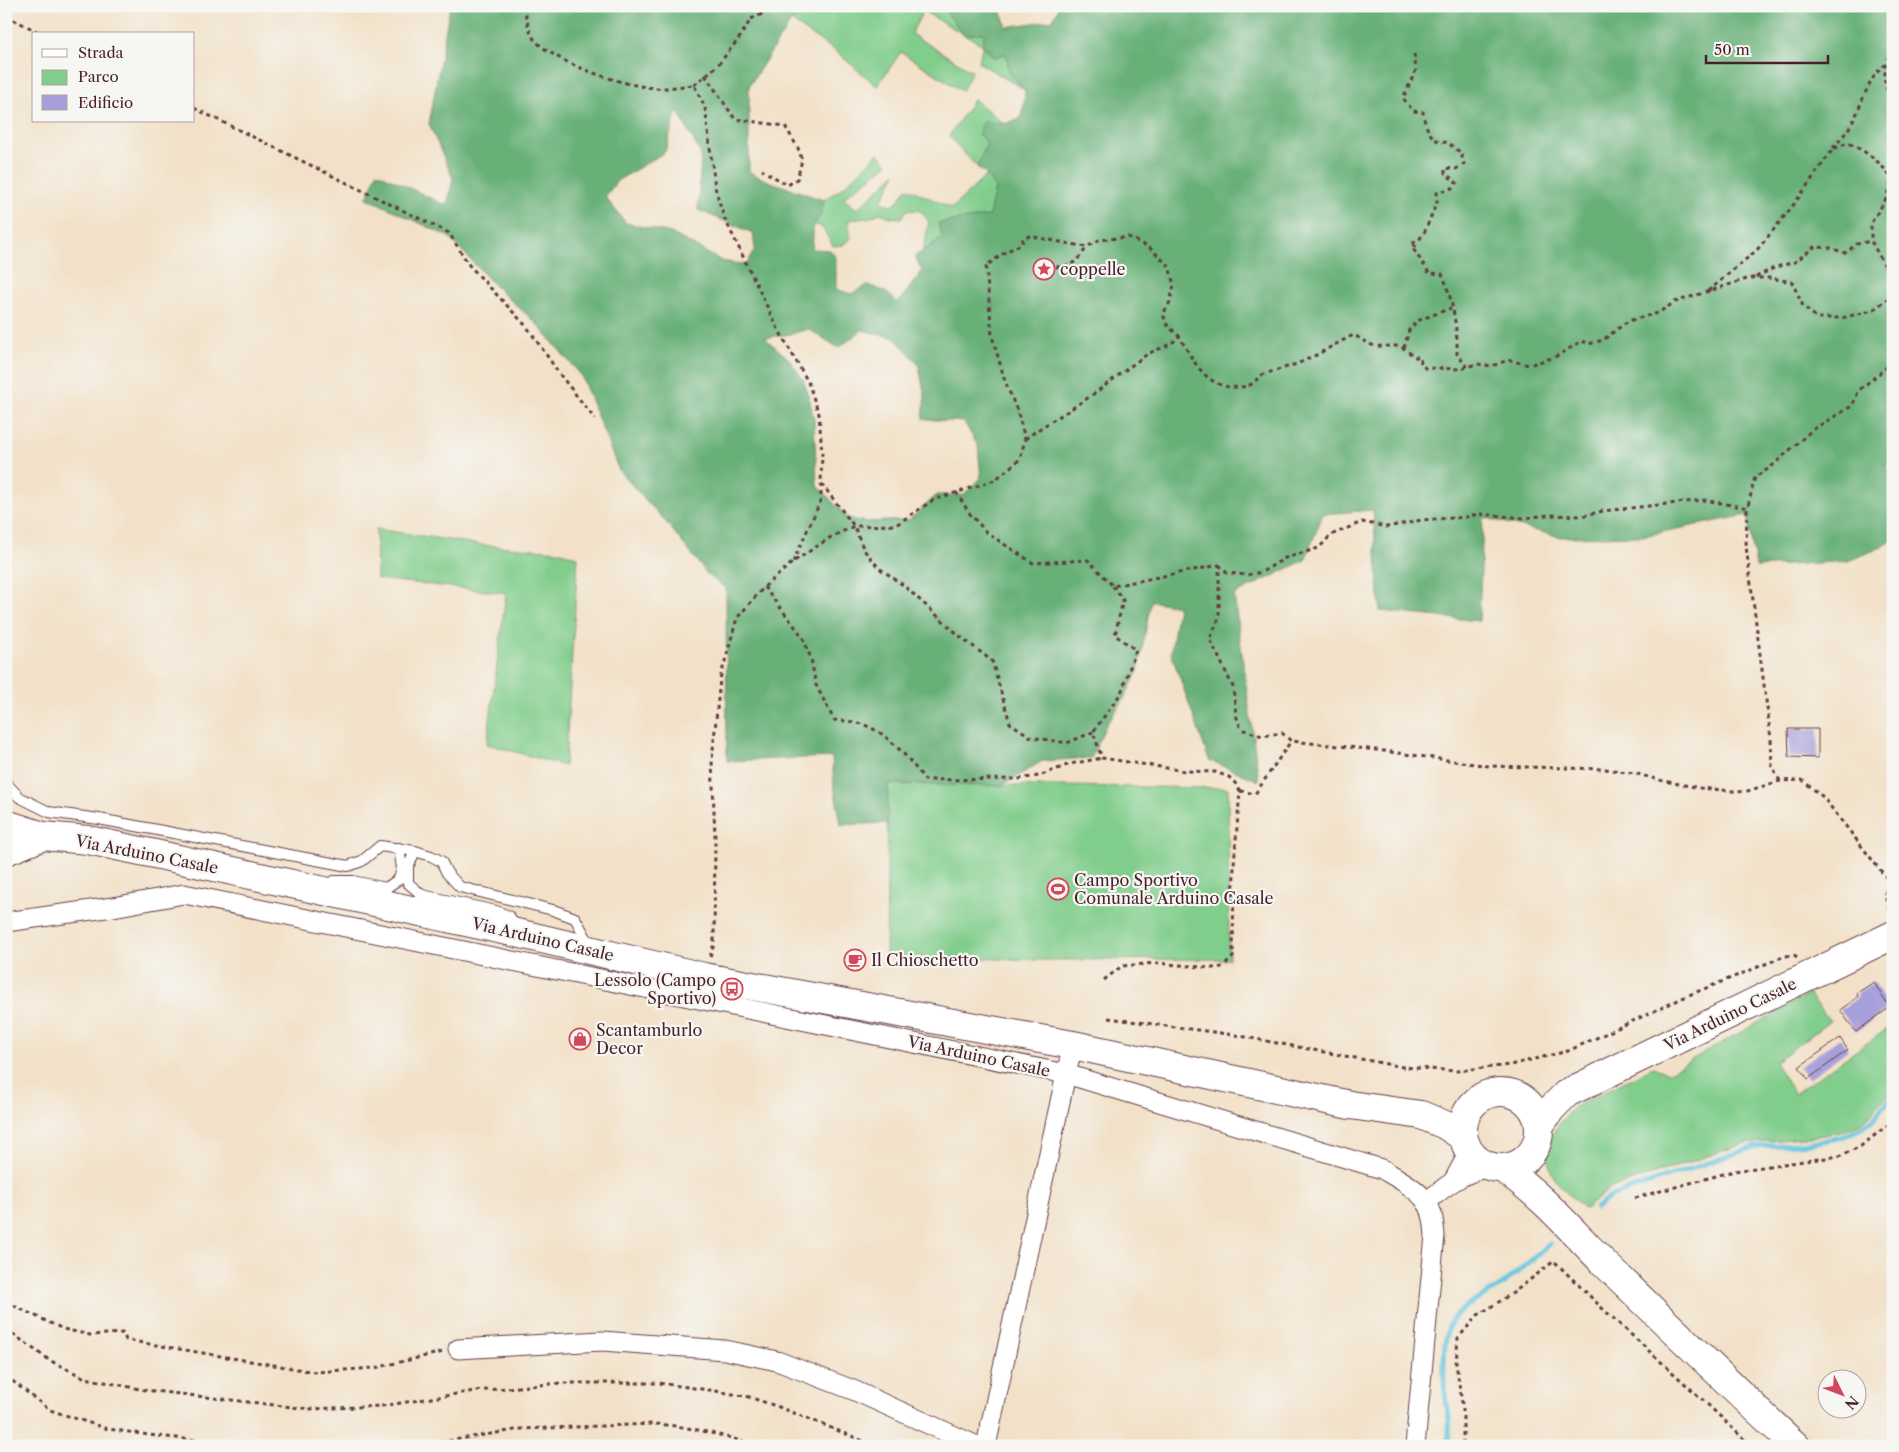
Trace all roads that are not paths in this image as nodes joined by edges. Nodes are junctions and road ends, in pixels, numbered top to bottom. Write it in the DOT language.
graph roads {
  1 [pos="6,783"];
  2 [pos="6,824"];
  3 [pos="43,836"];
  4 [pos="399,848"];
  5 [pos="6,851"];
  6 [pos="414,851"];
  7 [pos="325,892"];
  8 [pos="6,922"];
  9 [pos="521,934"];
  10 [pos="1893,935"];
  11 [pos="592,951"];
  12 [pos="1086,1048"];
  13 [pos="1066,1074"];
  14 [pos="1567,1093"];
  15 [pos="1523,1098"];
  16 [pos="1472,1106"];
  17 [pos="1421,1115"];
  18 [pos="1540,1126"];
  19 [pos="1490,1157"];
  20 [pos="1426,1202"];
  21 [pos="458,1349"];
  22 [pos="977,1446"];
  23 [pos="986,1446"];
  24 [pos="1415,1446"];
  25 [pos="1796,1446"];
  1 -- 4 [label="lane"];
  2 -- 3 [label="main road"];
  3 -- 5 [label="main road"];
  3 -- 7 [label="main road, Via Arduino Casale"];
  4 -- 6 [label="lane"];
  4 -- 7 [label="lane"];
  6 -- 9 [label="lane"];
  6 -- 11 [label="lane"];
  7 -- 9 [label="main road, Via Arduino Casale"];
  8 -- 13 [label="street, Via Arduino Casale"];
  9 -- 11 [label="main road, Via Arduino Casale"];
  10 -- 14 [label="main road, Via Arduino Casale"];
  11 -- 12 [label="main road, Via Arduino Casale"];
  12 -- 13 [label="street, Via Arduino Casale"];
  12 -- 17 [label="main road, Via Arduino Casale"];
  13 -- 20 [label="street"];
  13 -- 23 [label="street"];
  14 -- 15 [label="main road"];
  14 -- 18 [label="main road"];
  15 -- 16 [label="main road"];
  15 -- 18 [label="main road"];
  16 -- 17 [label="main road"];
  16 -- 19 [label="main road"];
  17 -- 19 [label="main road"];
  18 -- 19 [label="main road"];
  19 -- 20 [label="street"];
  19 -- 25 [label="main road"];
  20 -- 24 [label="street"];
  21 -- 22 [label="street"];
}
